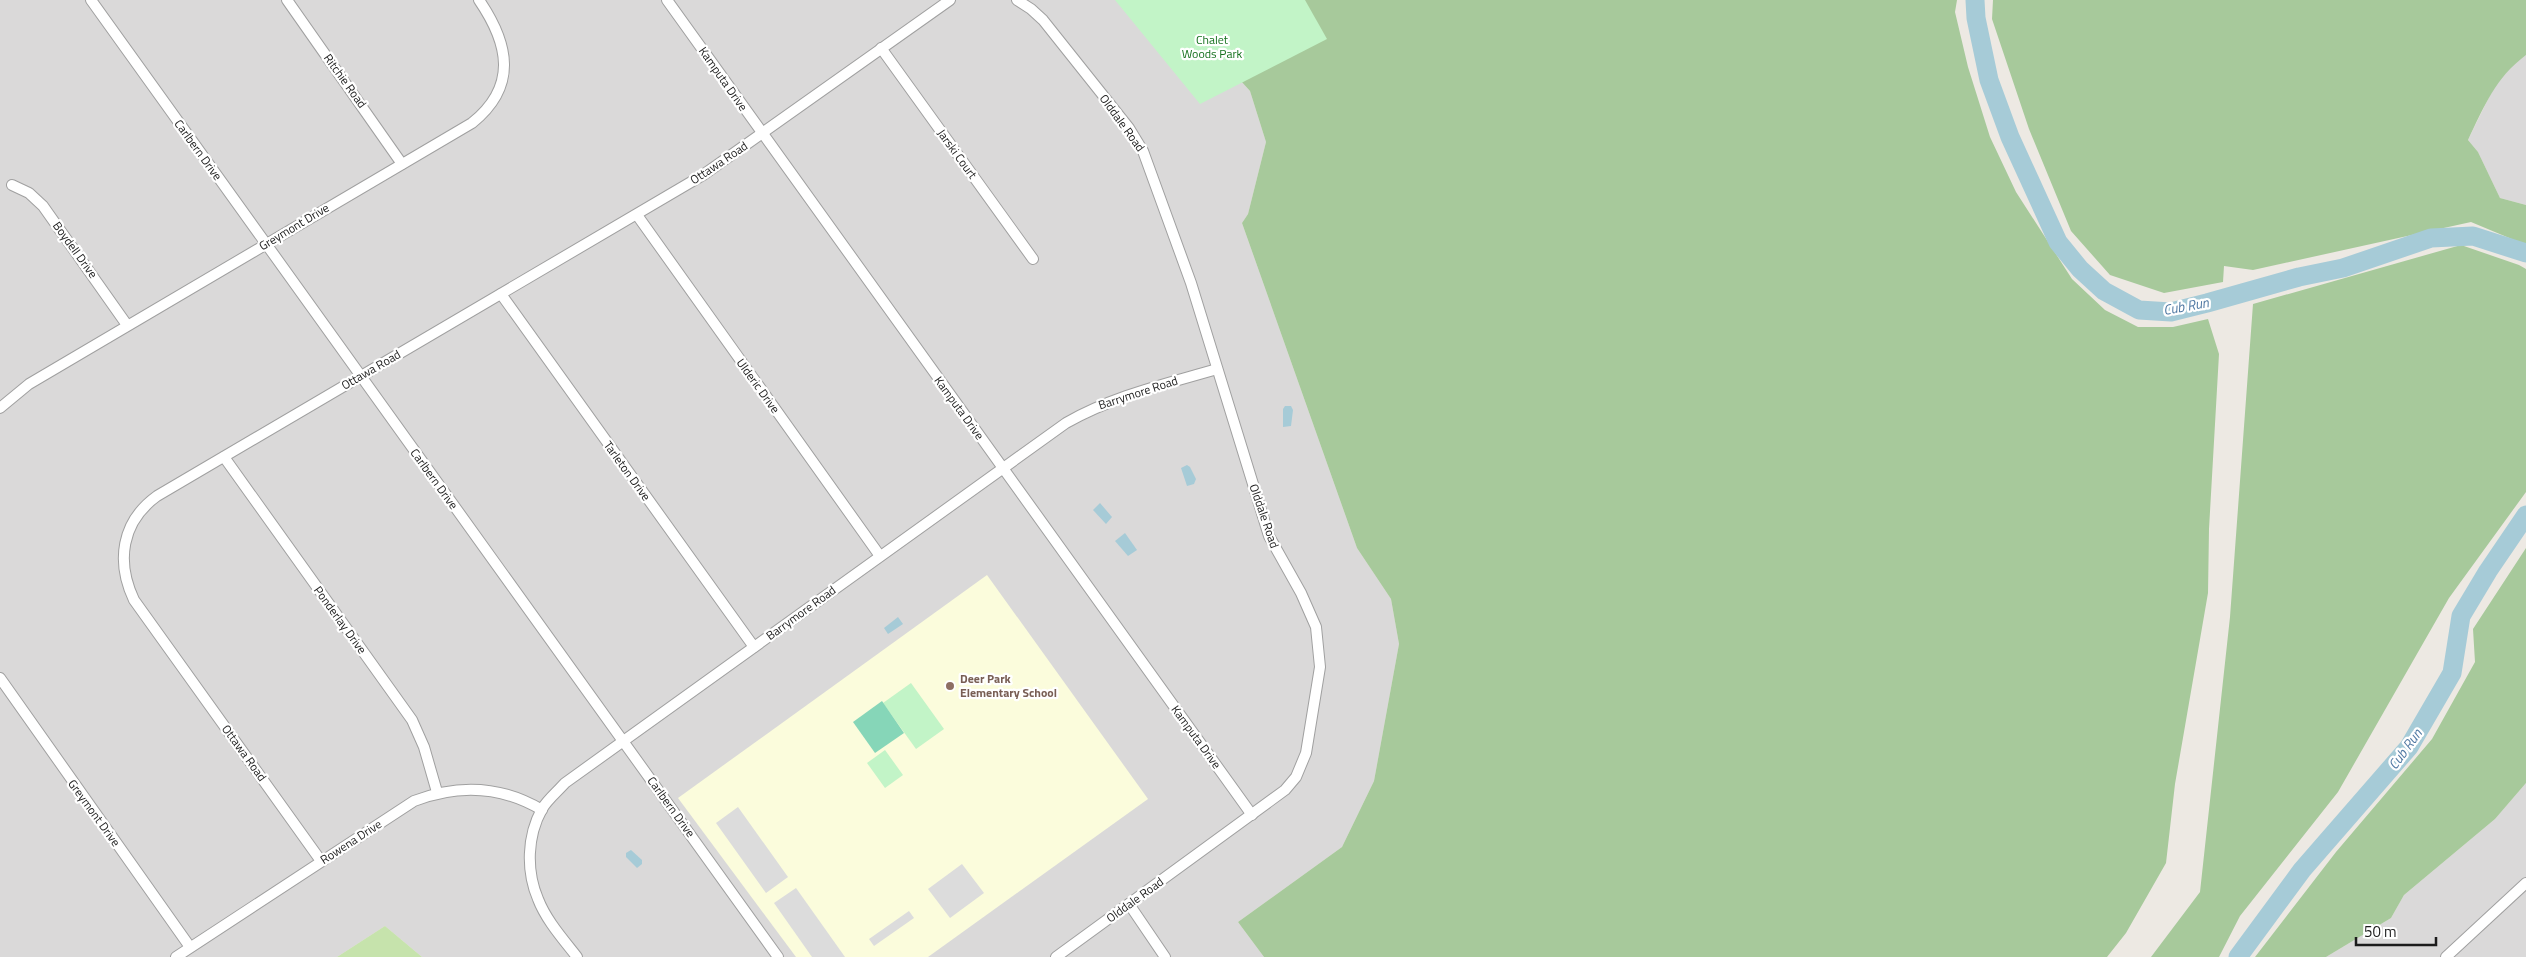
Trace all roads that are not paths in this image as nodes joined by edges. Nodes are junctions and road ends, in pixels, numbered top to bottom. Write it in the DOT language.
graph roads {
  1 [pos="91,0"];
  2 [pos="286,0"];
  3 [pos="479,0"];
  4 [pos="681,0"];
  5 [pos="950,0"];
  6 [pos="1019,1"];
  7 [pos="669,3"];
  8 [pos="881,48"];
  9 [pos="762,134"];
  10 [pos="402,164"];
  11 [pos="12,185"];
  12 [pos="637,215"];
  13 [pos="266,244"];
  14 [pos="1033,260"];
  15 [pos="502,294"];
  16 [pos="127,325"];
  17 [pos="1217,369"];
  18 [pos="361,376"];
  19 [pos="0,408"];
  20 [pos="224,457"];
  21 [pos="1003,468"];
  22 [pos="880,556"];
  23 [pos="754,647"];
  24 [pos="0,678"];
  25 [pos="623,741"];
  26 [pos="437,792"];
  27 [pos="542,810"];
  28 [pos="1252,815"];
  29 [pos="321,861"];
  30 [pos="2526,883"];
  31 [pos="1129,904"];
  32 [pos="190,947"];
  33 [pos="176,957"];
  34 [pos="576,957"];
  35 [pos="778,957"];
  36 [pos="1056,957"];
  37 [pos="1165,957"];
  38 [pos="2446,957"];
  1 -- 13 [label="street, Carlbern Drive"];
  2 -- 10 [label="street, Ritchie Road"];
  3 -- 10 [label="street, Greymont Drive"];
  4 -- 7 [label="street"];
  5 -- 8 [label="street, Ottawa Road"];
  6 -- 17 [label="street, Olddale Road"];
  7 -- 9 [label="street, Kamputa Drive"];
  8 -- 9 [label="street, Ottawa Road"];
  8 -- 14 [label="street, Jarski Court"];
  9 -- 12 [label="street, Ottawa Road"];
  9 -- 21 [label="street, Kamputa Drive"];
  10 -- 13 [label="street, Greymont Drive"];
  11 -- 16 [label="street, Boydell Drive"];
  12 -- 15 [label="street, Ottawa Road"];
  12 -- 22 [label="street, Ulderic Drive"];
  13 -- 16 [label="street, Greymont Drive"];
  13 -- 18 [label="street, Carlbern Drive"];
  15 -- 18 [label="street, Ottawa Road"];
  15 -- 23 [label="street, Tarleton Drive"];
  16 -- 19 [label="street, Greymont Drive"];
  17 -- 21 [label="street, Barrymore Road"];
  17 -- 28 [label="street, Olddale Road"];
  18 -- 20 [label="street, Ottawa Road"];
  18 -- 25 [label="street, Carlbern Drive"];
  20 -- 26 [label="street, Ponderlay Drive"];
  20 -- 29 [label="street, Ottawa Road"];
  21 -- 22 [label="street, Barrymore Road"];
  21 -- 28 [label="street, Kamputa Drive"];
  22 -- 23 [label="street, Barrymore Road"];
  23 -- 25 [label="street, Barrymore Road"];
  24 -- 32 [label="street, Greymont Drive"];
  25 -- 27 [label="street, Barrymore Road"];
  25 -- 35 [label="street, Carlbern Drive"];
  26 -- 27 [label="street, Rowena Drive"];
  26 -- 29 [label="street, Rowena Drive"];
  27 -- 34 [label="street, Barrymore Road"];
  28 -- 31 [label="street, Olddale Road"];
  29 -- 32 [label="street, Rowena Drive"];
  30 -- 38 [label="street"];
  31 -- 36 [label="street, Olddale Road"];
  31 -- 37 [label="street"];
  32 -- 33 [label="street, Rowena Drive"];
}
